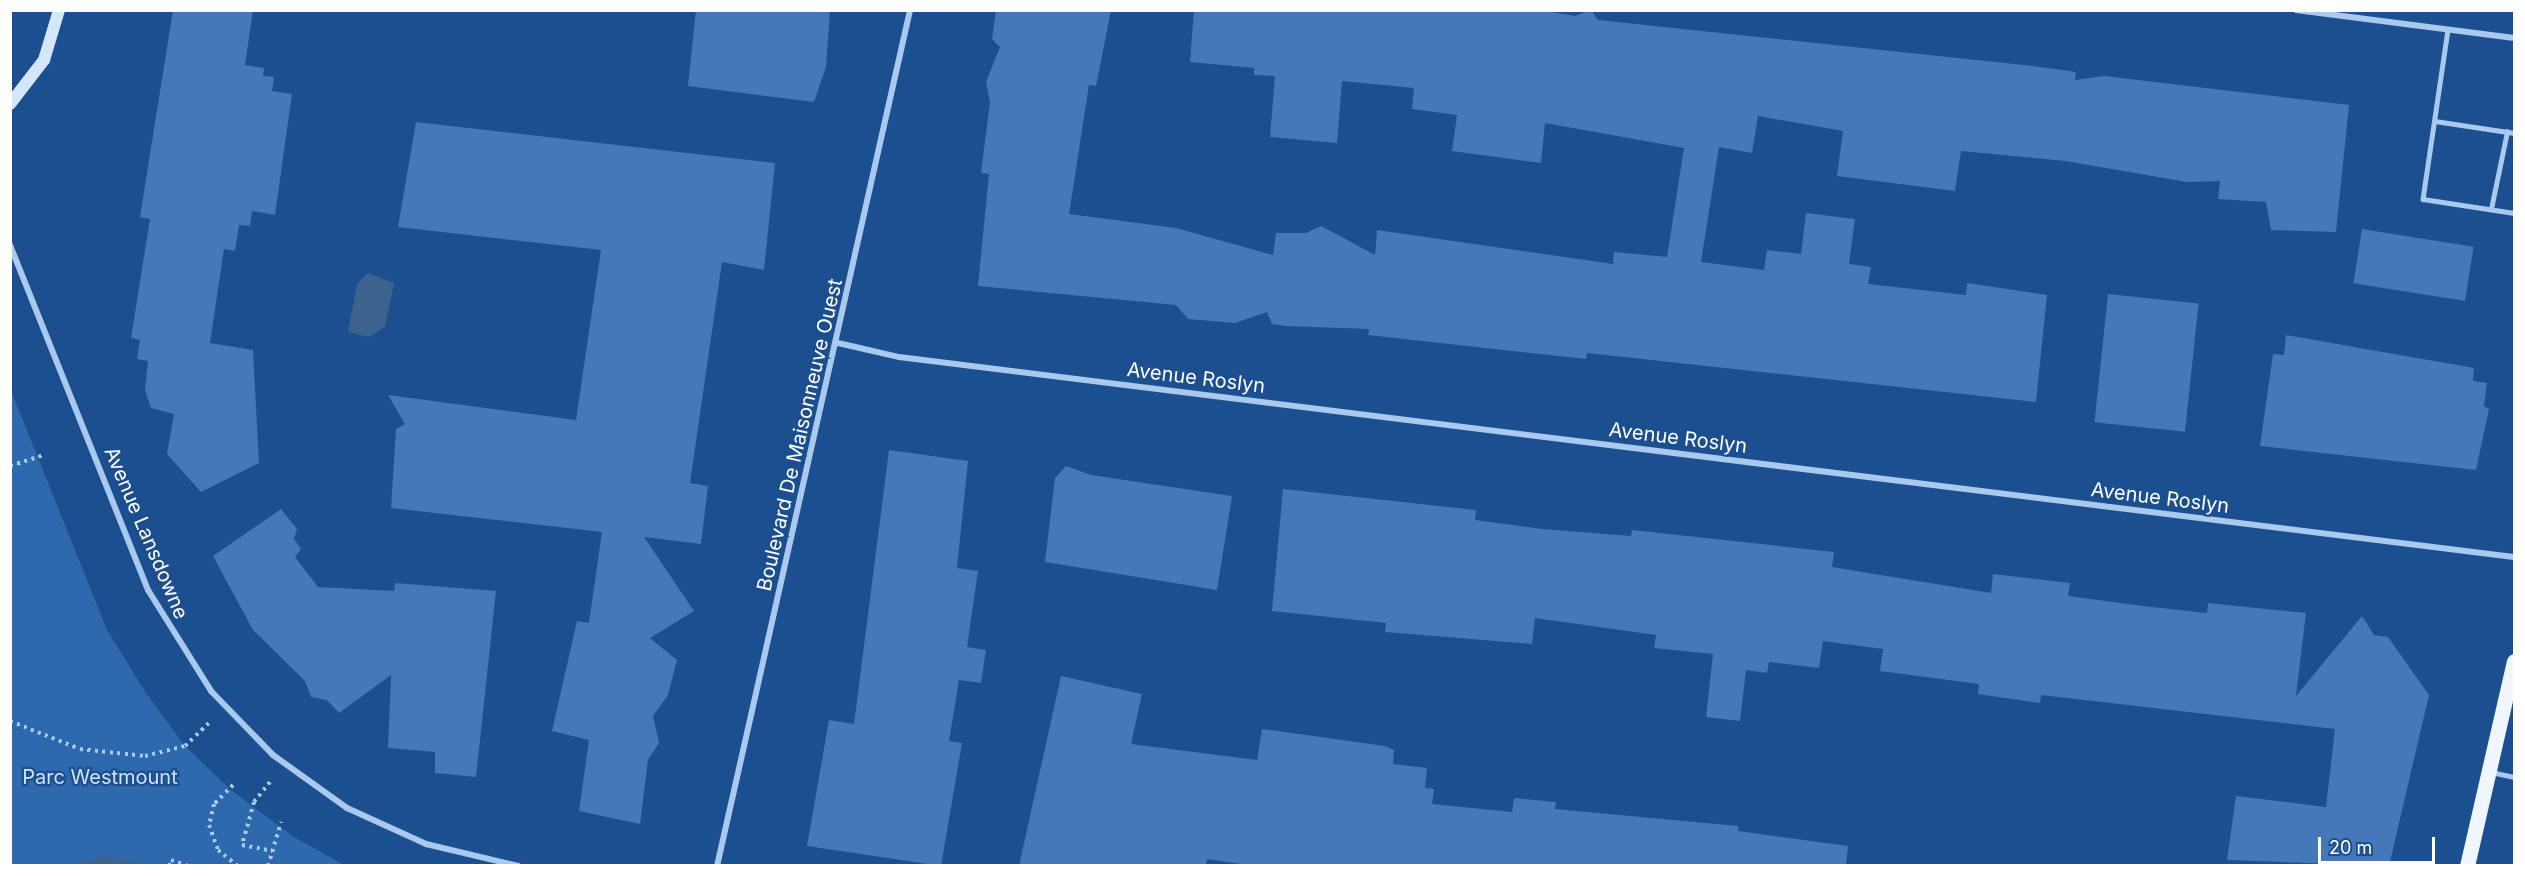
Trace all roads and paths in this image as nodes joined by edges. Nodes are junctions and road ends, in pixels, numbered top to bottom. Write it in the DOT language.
graph roads {
  1 [pos="59,10"];
  2 [pos="910,10"];
  3 [pos="2296,10"];
  4 [pos="2448,30"];
  5 [pos="2514,38"];
  6 [pos="10,105"];
  7 [pos="2435,121"];
  8 [pos="2506,132"];
  9 [pos="2514,133"];
  10 [pos="2491,209"];
  11 [pos="2514,213"];
  12 [pos="10,245"];
  13 [pos="838,344"];
  14 [pos="43,455"];
  15 [pos="10,466"];
  16 [pos="2514,557"];
  17 [pos="2514,661"];
  18 [pos="225,707"];
  19 [pos="10,721"];
  20 [pos="2489,771"];
  21 [pos="2514,777"];
  22 [pos="233,785"];
  23 [pos="254,802"];
  24 [pos="281,822"];
  25 [pos="272,851"];
  26 [pos="169,866"];
  27 [pos="188,866"];
  28 [pos="238,866"];
  29 [pos="268,866"];
  30 [pos="518,866"];
  31 [pos="717,866"];
  32 [pos="2467,866"];
  1 -- 6 [label="main road"];
  2 -- 13 [label="street, Boulevard De Maisonneuve Ouest"];
  3 -- 4 [label="street"];
  4 -- 5 [label="street"];
  4 -- 7 [label="lane"];
  7 -- 8 [label="lane"];
  7 -- 10 [label="lane"];
  8 -- 9 [label="lane"];
  8 -- 10 [label="lane"];
  10 -- 11 [label="lane"];
  12 -- 18 [label="street, Avenue Lansdowne"];
  13 -- 16 [label="street, Avenue Roslyn"];
  13 -- 31 [label="street, Boulevard De Maisonneuve Ouest"];
  14 -- 15 [label="path"];
  17 -- 20 [label="main road"];
  18 -- 19 [label="path"];
  18 -- 30 [label="street, Avenue Lansdowne"];
  20 -- 21 [label="lane"];
  20 -- 32 [label="main road"];
  22 -- 28 [label="path"];
  23 -- 25 [label="path"];
  24 -- 25 [label="path"];
  25 -- 29 [label="path"];
  26 -- 27 [label="path"];
}
